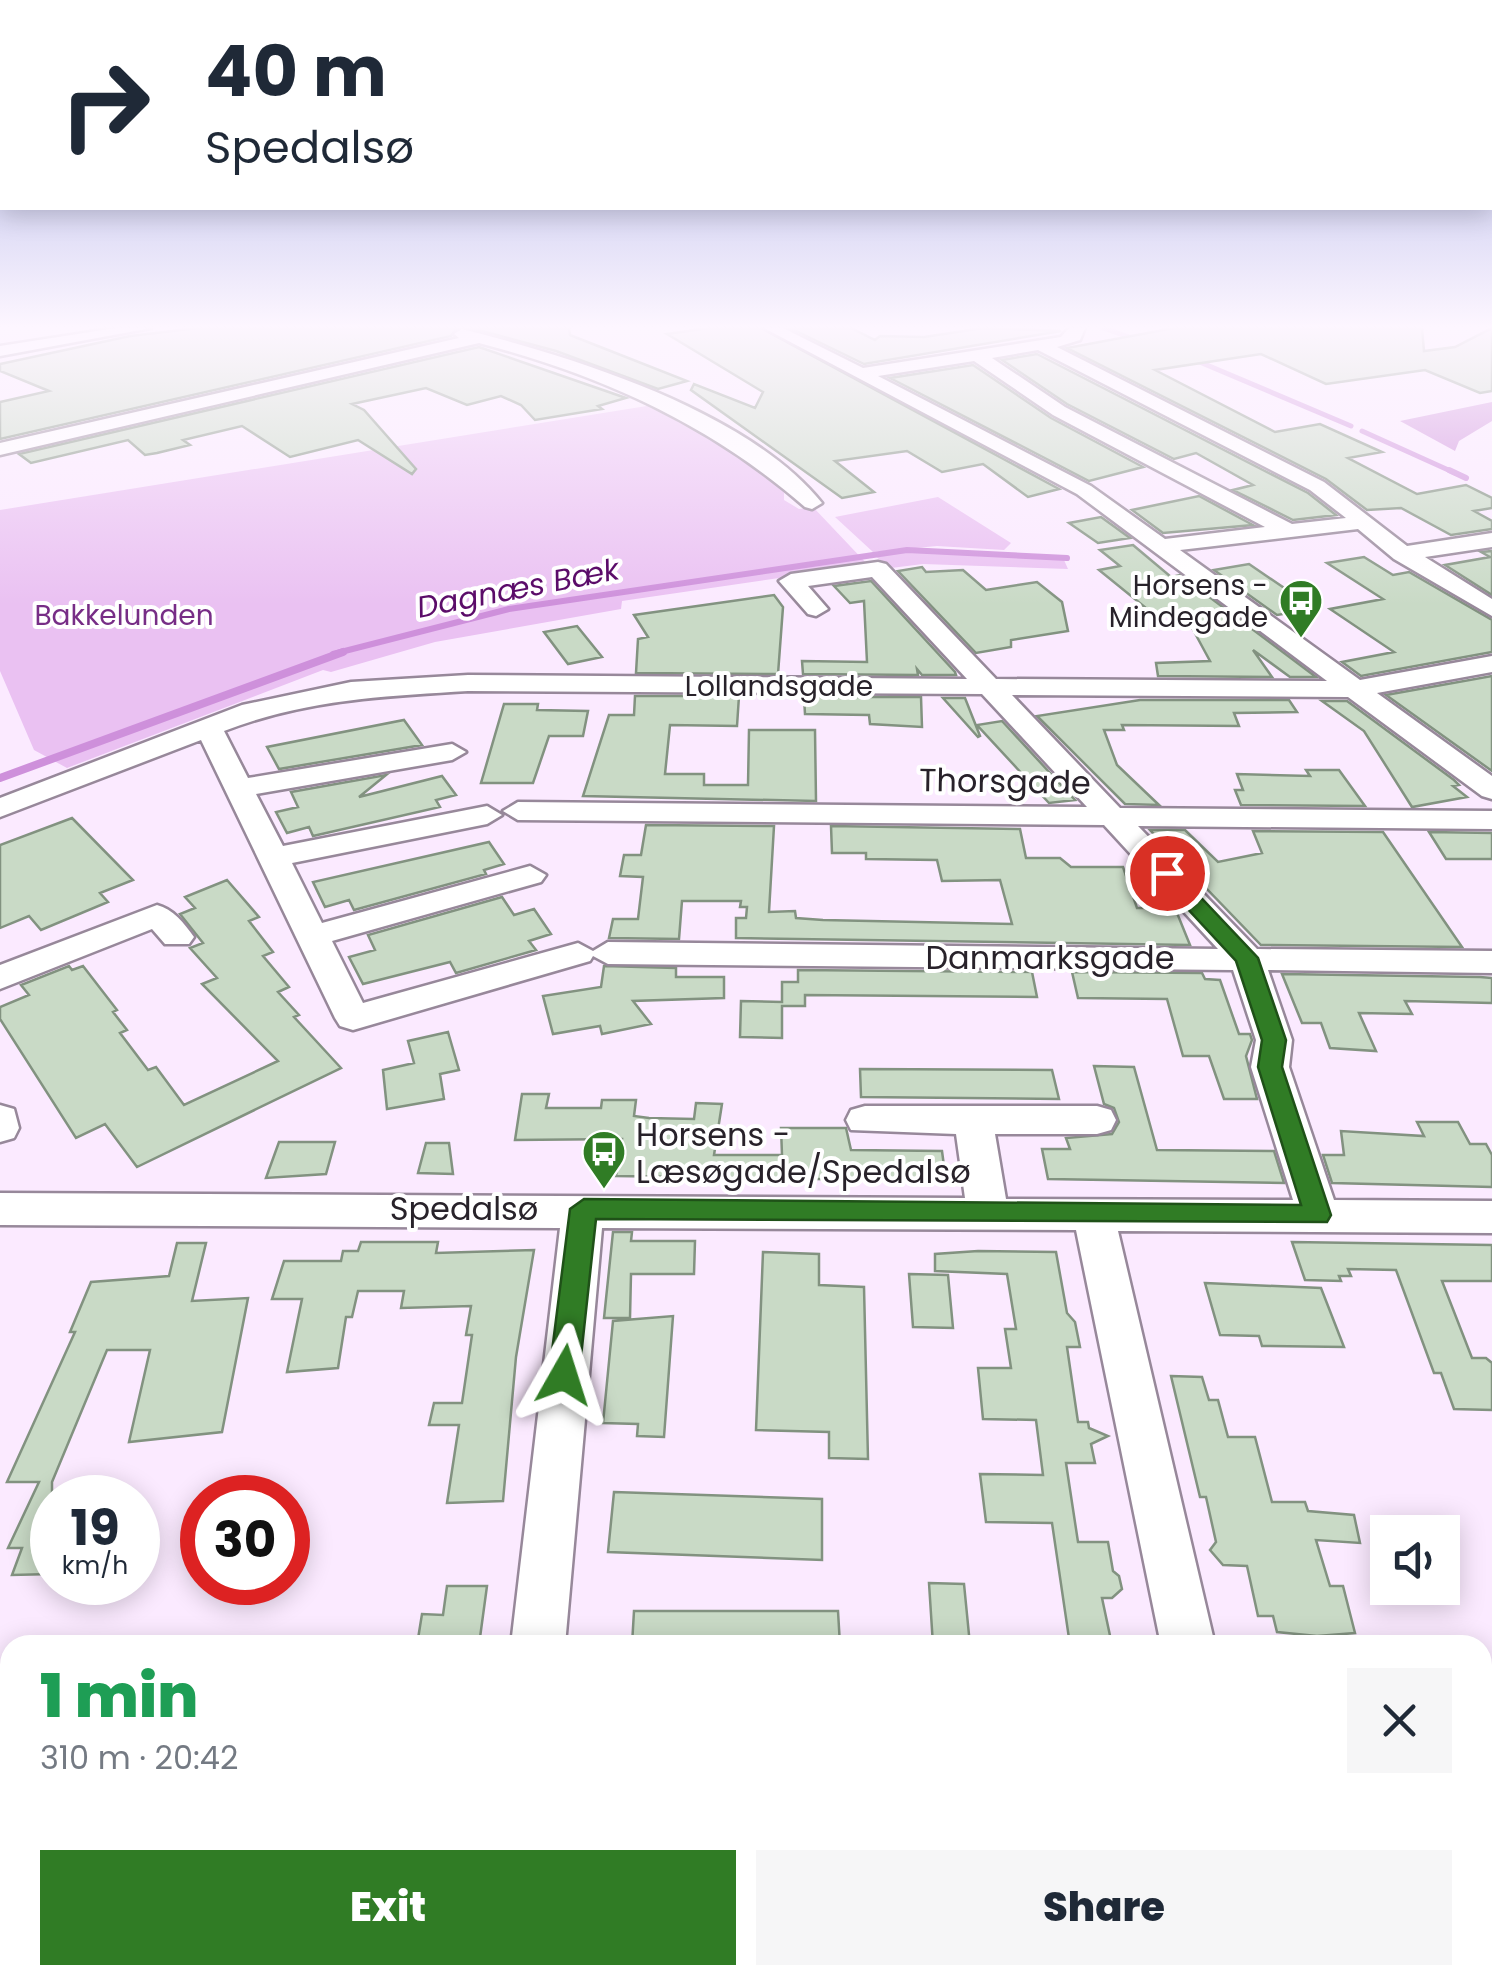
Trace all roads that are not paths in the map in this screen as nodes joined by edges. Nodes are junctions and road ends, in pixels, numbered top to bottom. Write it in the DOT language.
graph roads {
  1 [pos="123,421"];
  2 [pos="697,421"];
  3 [pos="952,421"];
  4 [pos="1079,421"];
  5 [pos="1189,421"];
  6 [pos="0,449"];
  7 [pos="812,502"];
  8 [pos="1363,522"];
  9 [pos="1287,530"];
  10 [pos="1492,540"];
  11 [pos="1161,546"];
  12 [pos="1402,554"];
  13 [pos="816,609"];
  14 [pos="1492,609"];
  15 [pos="1492,664"];
  16 [pos="990,687"];
  17 [pos="1355,690"];
  18 [pos="208,726"];
  19 [pos="452,752"];
  20 [pos="238,788"];
  21 [pos="1492,790"];
  22 [pos="0,808"];
  23 [pos="1114,816"];
  24 [pos="1492,820"];
  25 [pos="272,857"];
  26 [pos="530,875"];
  27 [pos="312,936"];
  28 [pos="177,937"];
  29 [pos="1246,958"];
  30 [pos="1492,962"];
  31 [pos="0,978"];
  32 [pos="0,1119"];
  33 [pos="866,1120"];
  34 [pos="973,1120"];
  35 [pos="1097,1120"];
  36 [pos="0,1128"];
  37 [pos="0,1208"];
  38 [pos="584,1209"];
  39 [pos="988,1214"];
  40 [pos="1318,1215"];
  41 [pos="1094,1216"];
  42 [pos="1492,1216"];
  43 [pos="539,1635"];
  44 [pos="1186,1635"];
  1 -- 6 [label="street"];
  2 -- 7 [label="street"];
  3 -- 11 [label="street"];
  4 -- 9 [label="street"];
  5 -- 8 [label="street"];
  8 -- 9 [label="street"];
  8 -- 12 [label="street"];
  9 -- 11 [label="street"];
  10 -- 12 [label="street"];
  11 -- 17 [label="street"];
  12 -- 14 [label="street"];
  13 -- 16 [label="street"];
  15 -- 17 [label="street, Lollandsgade"];
  16 -- 17 [label="street, Lollandsgade"];
  16 -- 18 [label="street, Lollandsgade"];
  16 -- 23 [label="street"];
  17 -- 21 [label="street"];
  18 -- 20 [label="street"];
  18 -- 22 [label="street, Lollandsgade"];
  19 -- 20 [label="street"];
  20 -- 25 [label="street"];
  23 -- 24 [label="street, Thorsgade"];
  23 -- 25 [label="street, Thorsgade"];
  23 -- 29 [label="street"];
  25 -- 27 [label="street"];
  26 -- 27 [label="street"];
  27 -- 29 [label="street, Danmarksgade"];
  28 -- 31 [label="street"];
  29 -- 30 [label="street, Danmarksgade"];
  29 -- 40 [label="street"];
  32 -- 36 [label="street"];
  33 -- 34 [label="street"];
  34 -- 35 [label="street"];
  34 -- 39 [label="street"];
  37 -- 38 [label="street, Spedalsø"];
  38 -- 39 [label="street, Spedalsø"];
  38 -- 43 [label="street"];
  39 -- 41 [label="street, Spedalsø"];
  40 -- 41 [label="street, Spedalsø"];
  40 -- 42 [label="street, Spedalsø"];
  41 -- 44 [label="street"];
}
